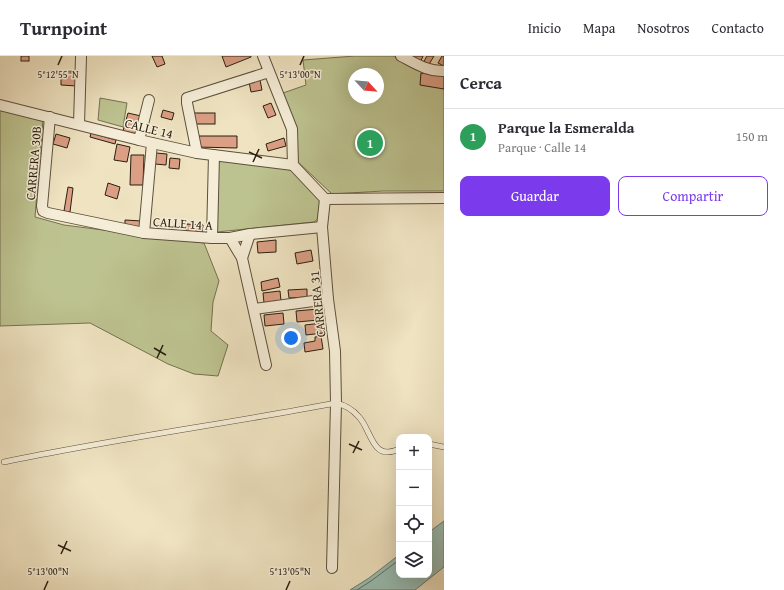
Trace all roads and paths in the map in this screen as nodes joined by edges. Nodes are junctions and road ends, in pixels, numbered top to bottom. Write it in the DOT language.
graph roads {
  1 [pos="263,56"];
  2 [pos="401,56"];
  3 [pos="81,57"];
  4 [pos="444,70"];
  5 [pos="269,72"];
  6 [pos="149,100"];
  7 [pos="0,105"];
  8 [pos="50,118"];
  9 [pos="78,124"];
  10 [pos="140,140"];
  11 [pos="152,143"];
  12 [pos="197,153"];
  13 [pos="214,155"];
  14 [pos="293,166"];
  15 [pos="444,198"];
  16 [pos="325,199"];
  17 [pos="43,211"];
  18 [pos="322,227"];
  19 [pos="144,233"];
  20 [pos="250,234"];
  21 [pos="212,238"];
  22 [pos="230,238"];
  23 [pos="242,258"];
  24 [pos="328,299"];
  25 [pos="254,309"];
  26 [pos="266,365"];
  27 [pos="336,403"];
  28 [pos="432,445"];
  29 [pos="444,447"];
  30 [pos="396,450"];
  31 [pos="4,462"];
  32 [pos="332,568"];
  1 -- 5 [label="street"];
  2 -- 4 [label="street"];
  3 -- 9 [label="street"];
  5 -- 12 [label="street"];
  5 -- 14 [label="street"];
  6 -- 10 [label="street"];
  7 -- 8 [label="street, CALLE 14"];
  8 -- 9 [label="street, CALLE 14"];
  8 -- 17 [label="street, CARRERA 30B"];
  9 -- 10 [label="street, CALLE 14"];
  10 -- 11 [label="street, CALLE 14"];
  11 -- 12 [label="street, CALLE 14"];
  11 -- 19 [label="street"];
  12 -- 13 [label="street, CALLE 14"];
  13 -- 14 [label="street, CALLE 14"];
  13 -- 21 [label="street"];
  14 -- 16 [label="street"];
  15 -- 16 [label="street"];
  16 -- 18 [label="street, CARRERA 31"];
  17 -- 19 [label="street, CALLE 14 A"];
  18 -- 20 [label="street, CALLE 14 A"];
  18 -- 24 [label="street, CARRERA 31"];
  19 -- 21 [label="street, CALLE 14 A"];
  20 -- 22 [label="street, CALLE 14 A"];
  20 -- 23 [label="street"];
  21 -- 22 [label="street, CALLE 14 A"];
  22 -- 23 [label="street"];
  23 -- 25 [label="street"];
  24 -- 25 [label="street"];
  24 -- 27 [label="street, CARRERA 31"];
  25 -- 26 [label="street"];
  27 -- 30 [label="lane"];
  27 -- 31 [label="lane"];
  27 -- 32 [label="street, CARRERA 31"];
  28 -- 29 [label="lane"];
}
